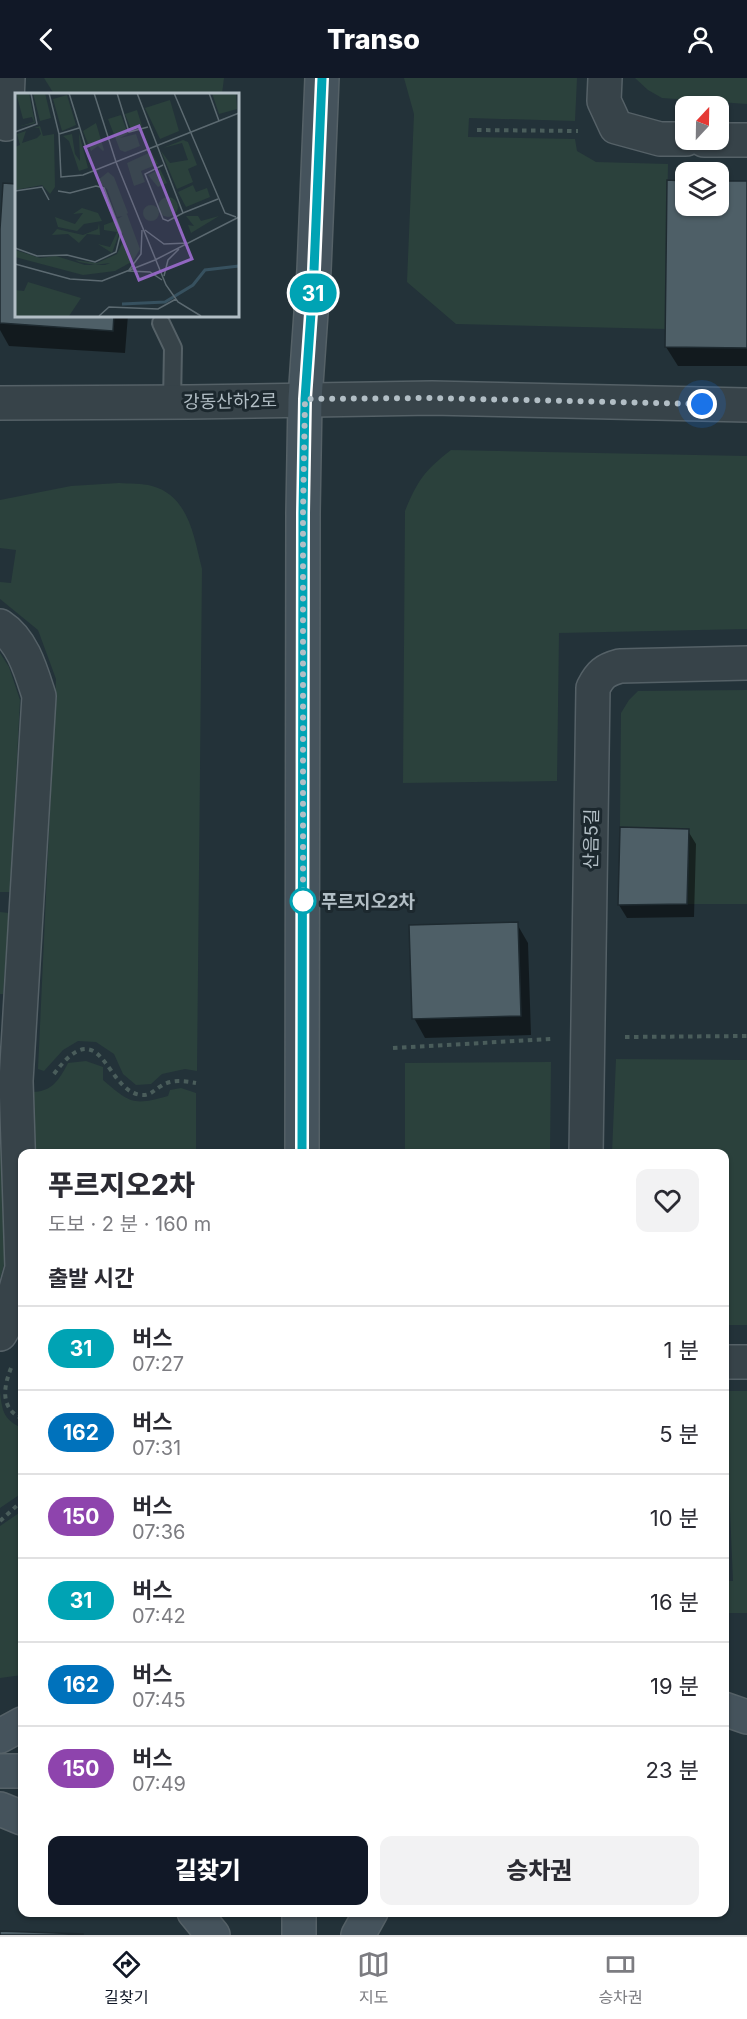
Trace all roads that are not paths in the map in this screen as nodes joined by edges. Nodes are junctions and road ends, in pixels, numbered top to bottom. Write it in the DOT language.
graph roads {
  1 [pos="8,78"];
  2 [pos="322,78"];
  3 [pos="605,78"];
  4 [pos="6,124"];
  5 [pos="675,139"];
  6 [pos="729,140"];
  7 [pos="747,140"];
  8 [pos="161,323"];
  9 [pos="305,399"];
  10 [pos="172,402"];
  11 [pos="0,403"];
  12 [pos="747,405"];
  13 [pos="0,626"];
  14 [pos="747,663"];
  15 [pos="8,1081"];
  16 [pos="302,1149"];
  17 [pos="586,1149"];
  18 [pos="18,1215"];
  19 [pos="18,1282"];
  20 [pos="0,1334"];
  21 [pos="729,1362"];
  22 [pos="747,1362"];
  23 [pos="729,1711"];
  24 [pos="747,1717"];
  25 [pos="18,1726"];
  26 [pos="747,1726"];
  27 [pos="729,1727"];
  28 [pos="729,1732"];
  29 [pos="0,1736"];
  30 [pos="18,1771"];
  31 [pos="0,1772"];
  32 [pos="0,1809"];
  33 [pos="18,1816"];
  34 [pos="198,1917"];
  35 [pos="299,1917"];
  36 [pos="368,1917"];
  37 [pos="213,1935"];
  38 [pos="299,1935"];
  39 [pos="358,1935"];
  1 -- 4 [label="street"];
  2 -- 9 [label="main road"];
  3 -- 5 [label="street"];
  6 -- 7 [label="street"];
  8 -- 10 [label="lane"];
  9 -- 10 [label="street, 강동산하2로"];
  9 -- 12 [label="street, 강동산하2로"];
  9 -- 16 [label="main road"];
  10 -- 11 [label="street, 강동산하2로"];
  13 -- 15 [label="street"];
  14 -- 17 [label="street, 산음5길"];
  15 -- 18 [label="street"];
  19 -- 20 [label="street"];
  21 -- 22 [label="street"];
  23 -- 24 [label="main road"];
  25 -- 29 [label="main road"];
  26 -- 27 [label="main road"];
  26 -- 28 [label="main road"];
  30 -- 31 [label="main road"];
  32 -- 33 [label="main road"];
  34 -- 37 [label="main road"];
  35 -- 38 [label="main road"];
  36 -- 39 [label="main road"];
}
